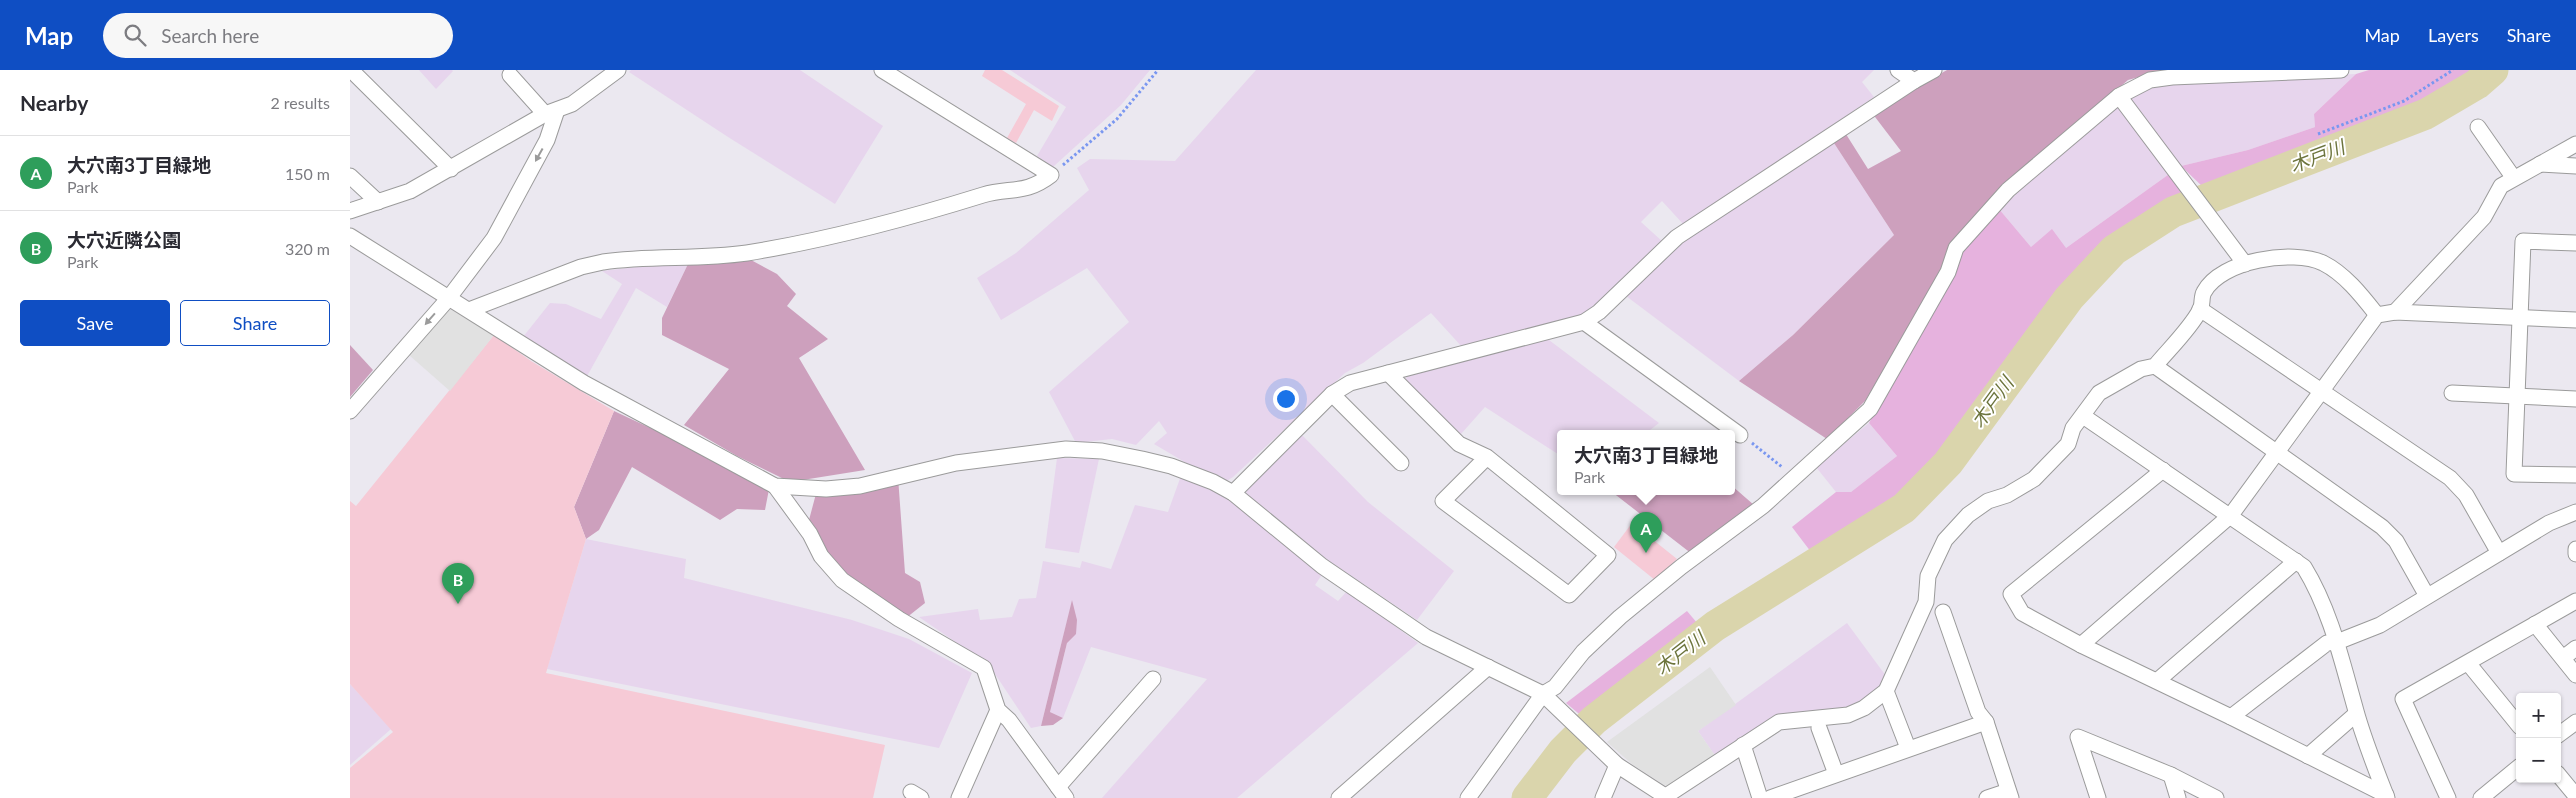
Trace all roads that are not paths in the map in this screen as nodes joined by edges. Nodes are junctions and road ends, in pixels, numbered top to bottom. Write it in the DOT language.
graph roads {
  1 [pos="352,70"];
  2 [pos="882,70"];
  3 [pos="1898,70"];
  4 [pos="1934,70"];
  5 [pos="2341,70"];
  6 [pos="611,72"];
  7 [pos="510,75"];
  8 [pos="1914,81"];
  9 [pos="2119,96"];
  10 [pos="551,112"];
  11 [pos="2478,127"];
  12 [pos="2576,144"];
  13 [pos="2538,164"];
  14 [pos="2576,166"];
  15 [pos="451,169"];
  16 [pos="350,176"];
  17 [pos="2514,177"];
  18 [pos="378,202"];
  19 [pos="350,211"];
  20 [pos="350,236"];
  21 [pos="2576,243"];
  22 [pos="2241,259"];
  23 [pos="448,299"];
  24 [pos="2200,309"];
  25 [pos="469,310"];
  26 [pos="2395,312"];
  27 [pos="2377,316"];
  28 [pos="2521,318"];
  29 [pos="2576,320"];
  30 [pos="1584,322"];
  31 [pos="2155,366"];
  32 [pos="1388,373"];
  33 [pos="2320,392"];
  34 [pos="2452,393"];
  35 [pos="1332,394"];
  36 [pos="2517,396"];
  37 [pos="2576,399"];
  38 [pos="350,411"];
  39 [pos="2083,416"];
  40 [pos="1733,430"];
  41 [pos="1735,431"];
  42 [pos="1740,435"];
  43 [pos="2276,453"];
  44 [pos="1487,457"];
  45 [pos="1402,463"];
  46 [pos="2163,470"];
  47 [pos="2576,475"];
  48 [pos="775,486"];
  49 [pos="1233,493"];
  50 [pos="2576,512"];
  51 [pos="2231,516"];
  52 [pos="2576,549"];
  53 [pos="2499,553"];
  54 [pos="2576,554"];
  55 [pos="2296,561"];
  56 [pos="2427,596"];
  57 [pos="2576,601"];
  58 [pos="1943,612"];
  59 [pos="2535,624"];
  60 [pos="2337,642"];
  61 [pos="2081,645"];
  62 [pos="2576,648"];
  63 [pos="2563,658"];
  64 [pos="2468,663"];
  65 [pos="1488,668"];
  66 [pos="2576,675"];
  67 [pos="1153,679"];
  68 [pos="2157,681"];
  69 [pos="1886,691"];
  70 [pos="1543,694"];
  71 [pos="998,710"];
  72 [pos="2356,714"];
  73 [pos="2231,717"];
  74 [pos="1986,722"];
  75 [pos="2516,722"];
  76 [pos="2576,722"];
  77 [pos="1819,728"];
  78 [pos="2561,733"];
  79 [pos="1743,745"];
  80 [pos="1908,748"];
  81 [pos="2308,756"];
  82 [pos="1617,765"];
  83 [pos="2516,769"];
  84 [pos="1836,774"];
  85 [pos="2171,775"];
  86 [pos="2561,778"];
  87 [pos="1062,793"];
  88 [pos="2009,794"];
  89 [pos="2576,796"];
  90 [pos="1667,797"];
  91 [pos="2386,797"];
  92 [pos="2483,797"];
  93 [pos="959,798"];
  94 [pos="1339,798"];
  95 [pos="1468,798"];
  96 [pos="1603,798"];
  97 [pos="1760,798"];
  98 [pos="1770,798"];
  99 [pos="1987,798"];
  100 [pos="2098,798"];
  101 [pos="2178,798"];
  102 [pos="2216,798"];
  103 [pos="2448,798"];
  1 -- 15 [label="street"];
  2 -- 25 [label="street"];
  3 -- 8 [label="street"];
  4 -- 8 [label="street"];
  5 -- 9 [label="street"];
  6 -- 10 [label="street"];
  7 -- 10 [label="street"];
  8 -- 30 [label="street"];
  9 -- 22 [label="street"];
  9 -- 70 [label="street"];
  10 -- 15 [label="street"];
  10 -- 23 [label="street, one-way"];
  11 -- 17 [label="street"];
  12 -- 13 [label="street"];
  13 -- 14 [label="street"];
  13 -- 17 [label="street"];
  15 -- 18 [label="street"];
  16 -- 18 [label="street"];
  17 -- 26 [label="street"];
  18 -- 19 [label="street"];
  20 -- 23 [label="street"];
  21 -- 28 [label="street"];
  22 -- 24 [label="street"];
  22 -- 27 [label="street"];
  23 -- 25 [label="street"];
  23 -- 38 [label="street, one-way"];
  24 -- 31 [label="street"];
  24 -- 33 [label="street"];
  25 -- 48 [label="street"];
  26 -- 27 [label="street"];
  26 -- 28 [label="street"];
  27 -- 33 [label="street"];
  28 -- 29 [label="street"];
  28 -- 36 [label="street"];
  30 -- 32 [label="street"];
  30 -- 40 [label="street"];
  31 -- 39 [label="street"];
  31 -- 43 [label="street"];
  32 -- 35 [label="street"];
  32 -- 44 [label="street"];
  33 -- 43 [label="street"];
  33 -- 53 [label="street"];
  34 -- 36 [label="street"];
  35 -- 45 [label="street"];
  35 -- 49 [label="street"];
  36 -- 37 [label="street"];
  36 -- 47 [label="street"];
  39 -- 46 [label="street"];
  39 -- 69 [label="street"];
  41 -- 42 [label="street"];
  43 -- 51 [label="street"];
  43 -- 56 [label="street"];
  44 -- 44 [label="street"];
  46 -- 51 [label="street"];
  46 -- 61 [label="street"];
  48 -- 49 [label="street"];
  48 -- 71 [label="street"];
  49 -- 65 [label="street"];
  50 -- 53 [label="street"];
  51 -- 55 [label="street"];
  51 -- 61 [label="street"];
  52 -- 54 [label="street"];
  53 -- 56 [label="street"];
  55 -- 60 [label="street"];
  55 -- 68 [label="street"];
  56 -- 60 [label="street"];
  57 -- 59 [label="street"];
  58 -- 74 [label="street"];
  59 -- 63 [label="street"];
  59 -- 64 [label="street"];
  60 -- 72 [label="street"];
  60 -- 73 [label="street"];
  61 -- 68 [label="street"];
  62 -- 63 [label="street"];
  63 -- 66 [label="street"];
  64 -- 75 [label="street"];
  64 -- 103 [label="street"];
  65 -- 70 [label="street"];
  65 -- 94 [label="street"];
  67 -- 87 [label="street"];
  68 -- 73 [label="street"];
  69 -- 79 [label="street"];
  69 -- 80 [label="street"];
  70 -- 82 [label="street"];
  70 -- 95 [label="street"];
  71 -- 87 [label="street"];
  71 -- 93 [label="street"];
  72 -- 81 [label="street"];
  72 -- 91 [label="street"];
  73 -- 81 [label="street"];
  74 -- 80 [label="street"];
  74 -- 88 [label="street"];
  76 -- 78 [label="street"];
  77 -- 84 [label="street"];
  79 -- 90 [label="street"];
  79 -- 97 [label="street"];
  80 -- 84 [label="street"];
  81 -- 91 [label="street"];
  82 -- 90 [label="street"];
  82 -- 96 [label="street"];
  83 -- 92 [label="street"];
  84 -- 98 [label="street"];
  85 -- 100 [label="street"];
  85 -- 101 [label="street"];
  85 -- 102 [label="street"];
  86 -- 89 [label="street"];
  88 -- 99 [label="street"];
}
